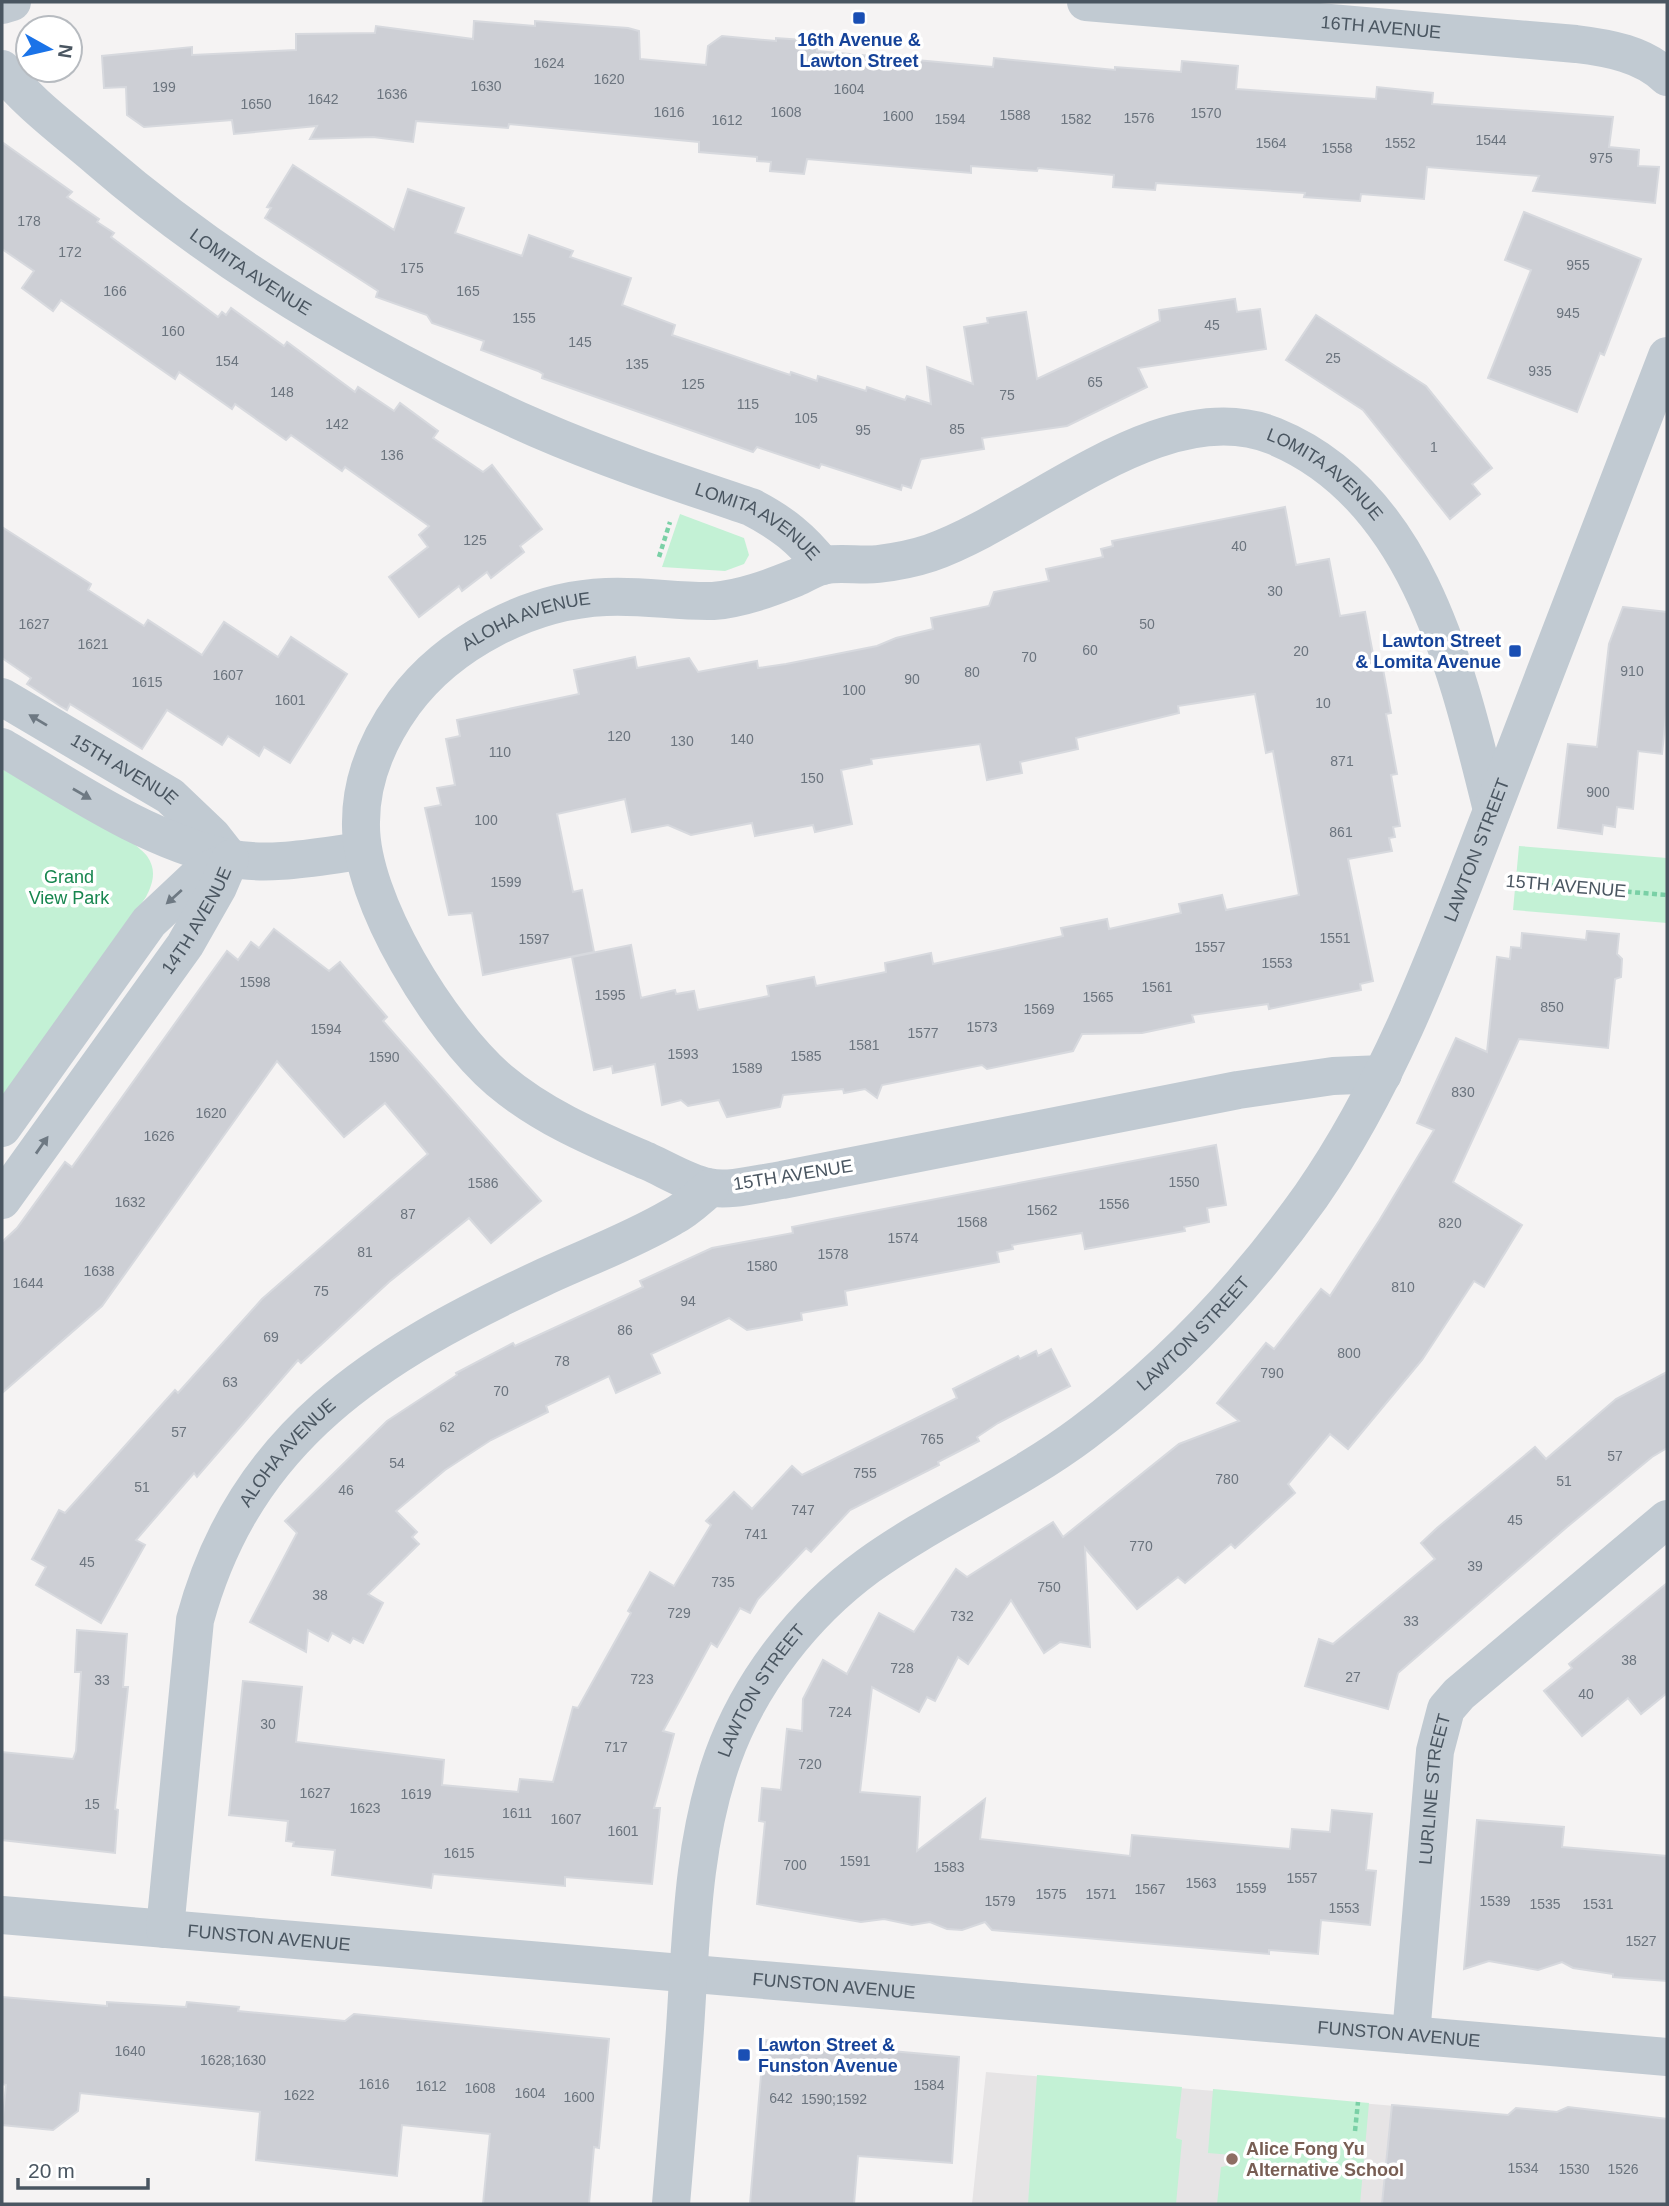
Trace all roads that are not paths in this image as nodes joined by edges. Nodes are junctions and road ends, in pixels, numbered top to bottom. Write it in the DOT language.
graph roads {
  1 [pos="12,2"];
  2 [pos="1086,2"];
  3 [pos="2,5"];
  4 [pos="2,69"];
  5 [pos="1667,77"];
  6 [pos="1667,356"];
  7 [pos="823,566"];
  8 [pos="2,697"];
  9 [pos="2,747"];
  10 [pos="1492,810"];
  11 [pos="362,851"];
  12 [pos="230,859"];
  13 [pos="1383,1073"];
  14 [pos="2,1128"];
  15 [pos="710,1188"];
  16 [pos="2,1200"];
  17 [pos="1667,1519"];
  18 [pos="2,1915"];
  19 [pos="165,1929"];
  20 [pos="689,1974"];
  21 [pos="1411,2035"];
  22 [pos="1667,2057"];
  23 [pos="671,2204"];
  1 -- 3 [label="street"];
  2 -- 5 [label="street, 16TH AVENUE"];
  4 -- 7 [label="street, LOMITA AVENUE"];
  6 -- 10 [label="street, LAWTON STREET"];
  7 -- 10 [label="street, LOMITA AVENUE"];
  7 -- 11 [label="street, ALOHA AVENUE"];
  12 -- 8 [label="street, 15TH AVENUE, one-way"];
  9 -- 12 [label="street, one-way"];
  10 -- 13 [label="street, LAWTON STREET"];
  11 -- 12 [label="street"];
  11 -- 15 [label="street, 15TH AVENUE"];
  12 -- 14 [label="street, 14TH AVENUE, one-way"];
  16 -- 12 [label="street, 14TH AVENUE, one-way"];
  13 -- 15 [label="street, 15TH AVENUE"];
  13 -- 20 [label="street, LAWTON STREET"];
  15 -- 19 [label="street, ALOHA AVENUE"];
  17 -- 21 [label="street, LURLINE STREET"];
  18 -- 19 [label="street, FUNSTON AVENUE"];
  19 -- 20 [label="street, FUNSTON AVENUE"];
  20 -- 21 [label="street, FUNSTON AVENUE"];
  20 -- 23 [label="street, LAWTON STREET"];
  21 -- 22 [label="street, FUNSTON AVENUE"];
}
